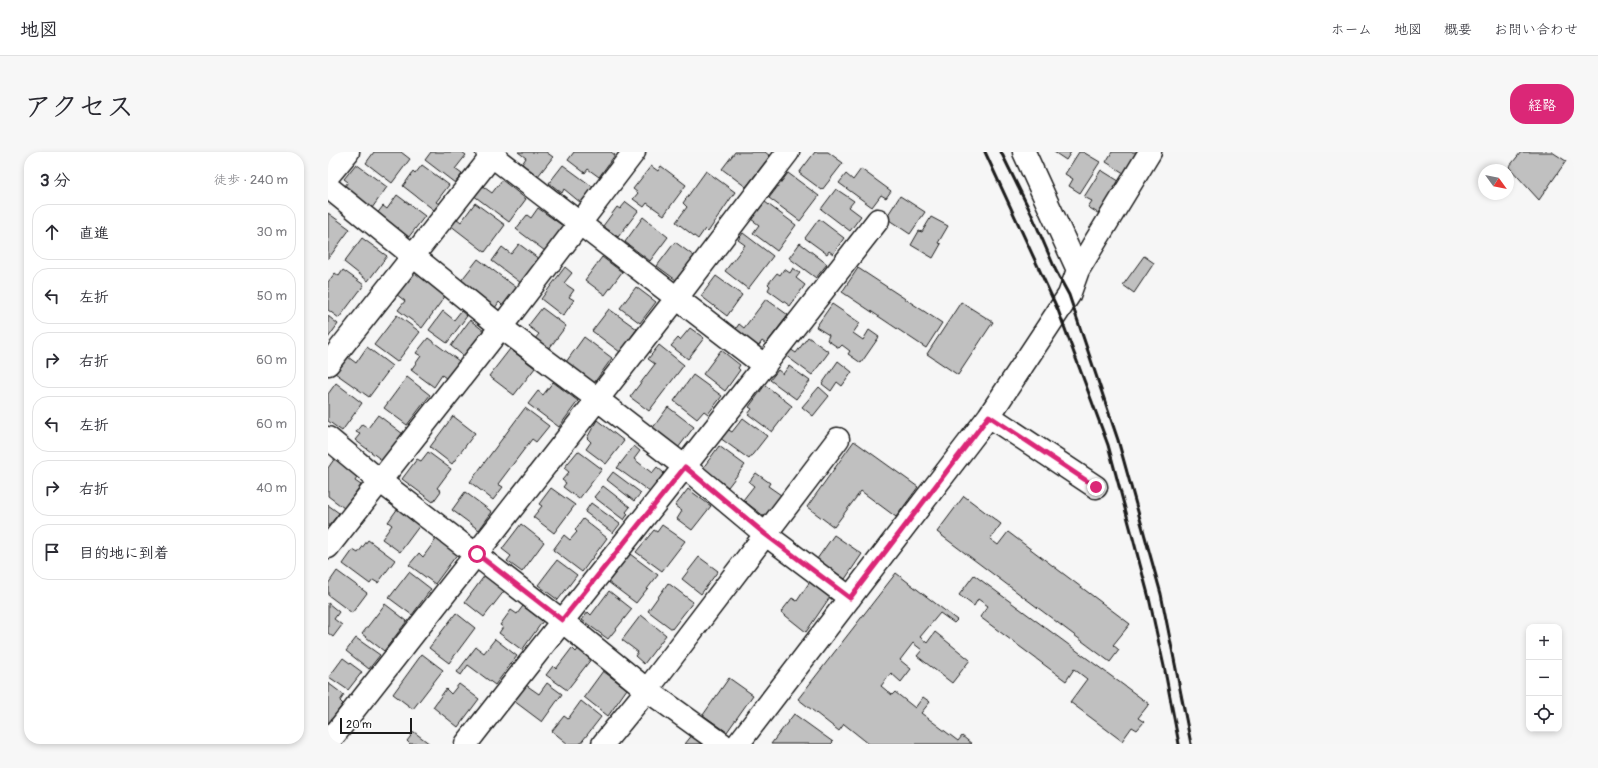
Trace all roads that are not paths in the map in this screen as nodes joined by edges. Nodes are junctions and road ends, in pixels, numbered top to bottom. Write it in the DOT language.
graph roads {
  1 [pos="348,152"];
  2 [pos="634,152"];
  3 [pos="788,152"];
  4 [pos="1024,152"];
  5 [pos="1150,152"];
  6 [pos="491,153"];
  7 [pos="328,176"];
  8 [pos="328,187"];
  9 [pos="878,220"];
  10 [pos="580,224"];
  11 [pos="413,256"];
  12 [pos="1078,270"];
  13 [pos="676,299"];
  14 [pos="501,326"];
  15 [pos="328,364"];
  16 [pos="765,366"];
  17 [pos="598,399"];
  18 [pos="989,416"];
  19 [pos="328,438"];
  20 [pos="838,439"];
  21 [pos="685,467"];
  22 [pos="380,481"];
  23 [pos="1096,487"];
  24 [pos="765,534"];
  25 [pos="328,547"];
  26 [pos="477,554"];
  27 [pos="850,598"];
  28 [pos="562,620"];
  29 [pos="647,690"];
  30 [pos="328,743"];
  31 [pos="466,744"];
  32 [pos="603,744"];
  33 [pos="722,744"];
  34 [pos="738,744"];
  1 -- 7 [label="street"];
  2 -- 10 [label="street"];
  3 -- 13 [label="street"];
  4 -- 12 [label="street"];
  5 -- 12 [label="street"];
  6 -- 10 [label="street"];
  6 -- 11 [label="street"];
  8 -- 11 [label="street"];
  9 -- 16 [label="street"];
  10 -- 13 [label="street"];
  10 -- 14 [label="street"];
  11 -- 14 [label="street"];
  11 -- 15 [label="street"];
  12 -- 18 [label="street"];
  13 -- 16 [label="street"];
  13 -- 17 [label="street"];
  14 -- 17 [label="street"];
  14 -- 22 [label="street"];
  16 -- 21 [label="street"];
  17 -- 21 [label="street"];
  17 -- 26 [label="street"];
  18 -- 23 [label="street"];
  18 -- 27 [label="street"];
  19 -- 22 [label="street"];
  20 -- 24 [label="street"];
  21 -- 24 [label="street"];
  21 -- 28 [label="street"];
  22 -- 25 [label="street"];
  22 -- 26 [label="street"];
  24 -- 27 [label="street"];
  24 -- 29 [label="street"];
  26 -- 28 [label="street"];
  26 -- 30 [label="street"];
  27 -- 34 [label="street"];
  28 -- 29 [label="street"];
  28 -- 31 [label="street"];
  29 -- 32 [label="street"];
  29 -- 33 [label="street"];
}
